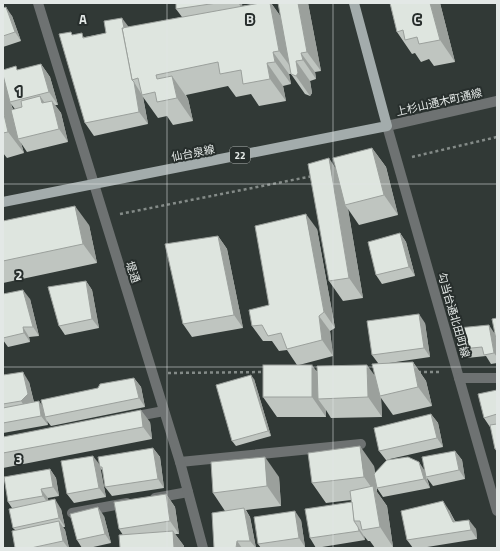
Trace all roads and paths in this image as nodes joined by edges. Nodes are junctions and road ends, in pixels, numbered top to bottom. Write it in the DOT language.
graph roads {
  1 [pos="38,3"];
  2 [pos="354,3"];
  3 [pos="497,101"];
  4 [pos="387,126"];
  5 [pos="497,137"];
  6 [pos="408,158"];
  7 [pos="317,175"];
  8 [pos="93,185"];
  9 [pos="3,202"];
  10 [pos="115,215"];
  11 [pos="152,372"];
  12 [pos="270,372"];
  13 [pos="411,372"];
  14 [pos="458,375"];
  15 [pos="497,378"];
  16 [pos="164,411"];
  17 [pos="126,418"];
  18 [pos="360,444"];
  19 [pos="180,462"];
  20 [pos="188,492"];
  21 [pos="497,511"];
  22 [pos="72,513"];
  23 [pos="203,548"];
  1 -- 8 [label="street, 堤通"];
  2 -- 4 [label="main road"];
  3 -- 4 [label="street, 上杉山通木町通線"];
  4 -- 8 [label="main road, 仙台泉線 / 22"];
  4 -- 14 [label="street, 勾当台通北田町線"];
  5 -- 6 [label="path"];
  7 -- 10 [label="path"];
  8 -- 9 [label="main road, 仙台泉線 / 22"];
  8 -- 11 [label="street, 堤通"];
  11 -- 12 [label="path"];
  11 -- 16 [label="street, 堤通"];
  13 -- 14 [label="path"];
  14 -- 15 [label="street"];
  14 -- 21 [label="street, 勾当台通北田町線"];
  16 -- 17 [label="street"];
  16 -- 19 [label="street, 堤通"];
  18 -- 19 [label="street"];
  19 -- 20 [label="street, 堤通"];
  20 -- 22 [label="street"];
  20 -- 23 [label="street, 堤通"];
}
